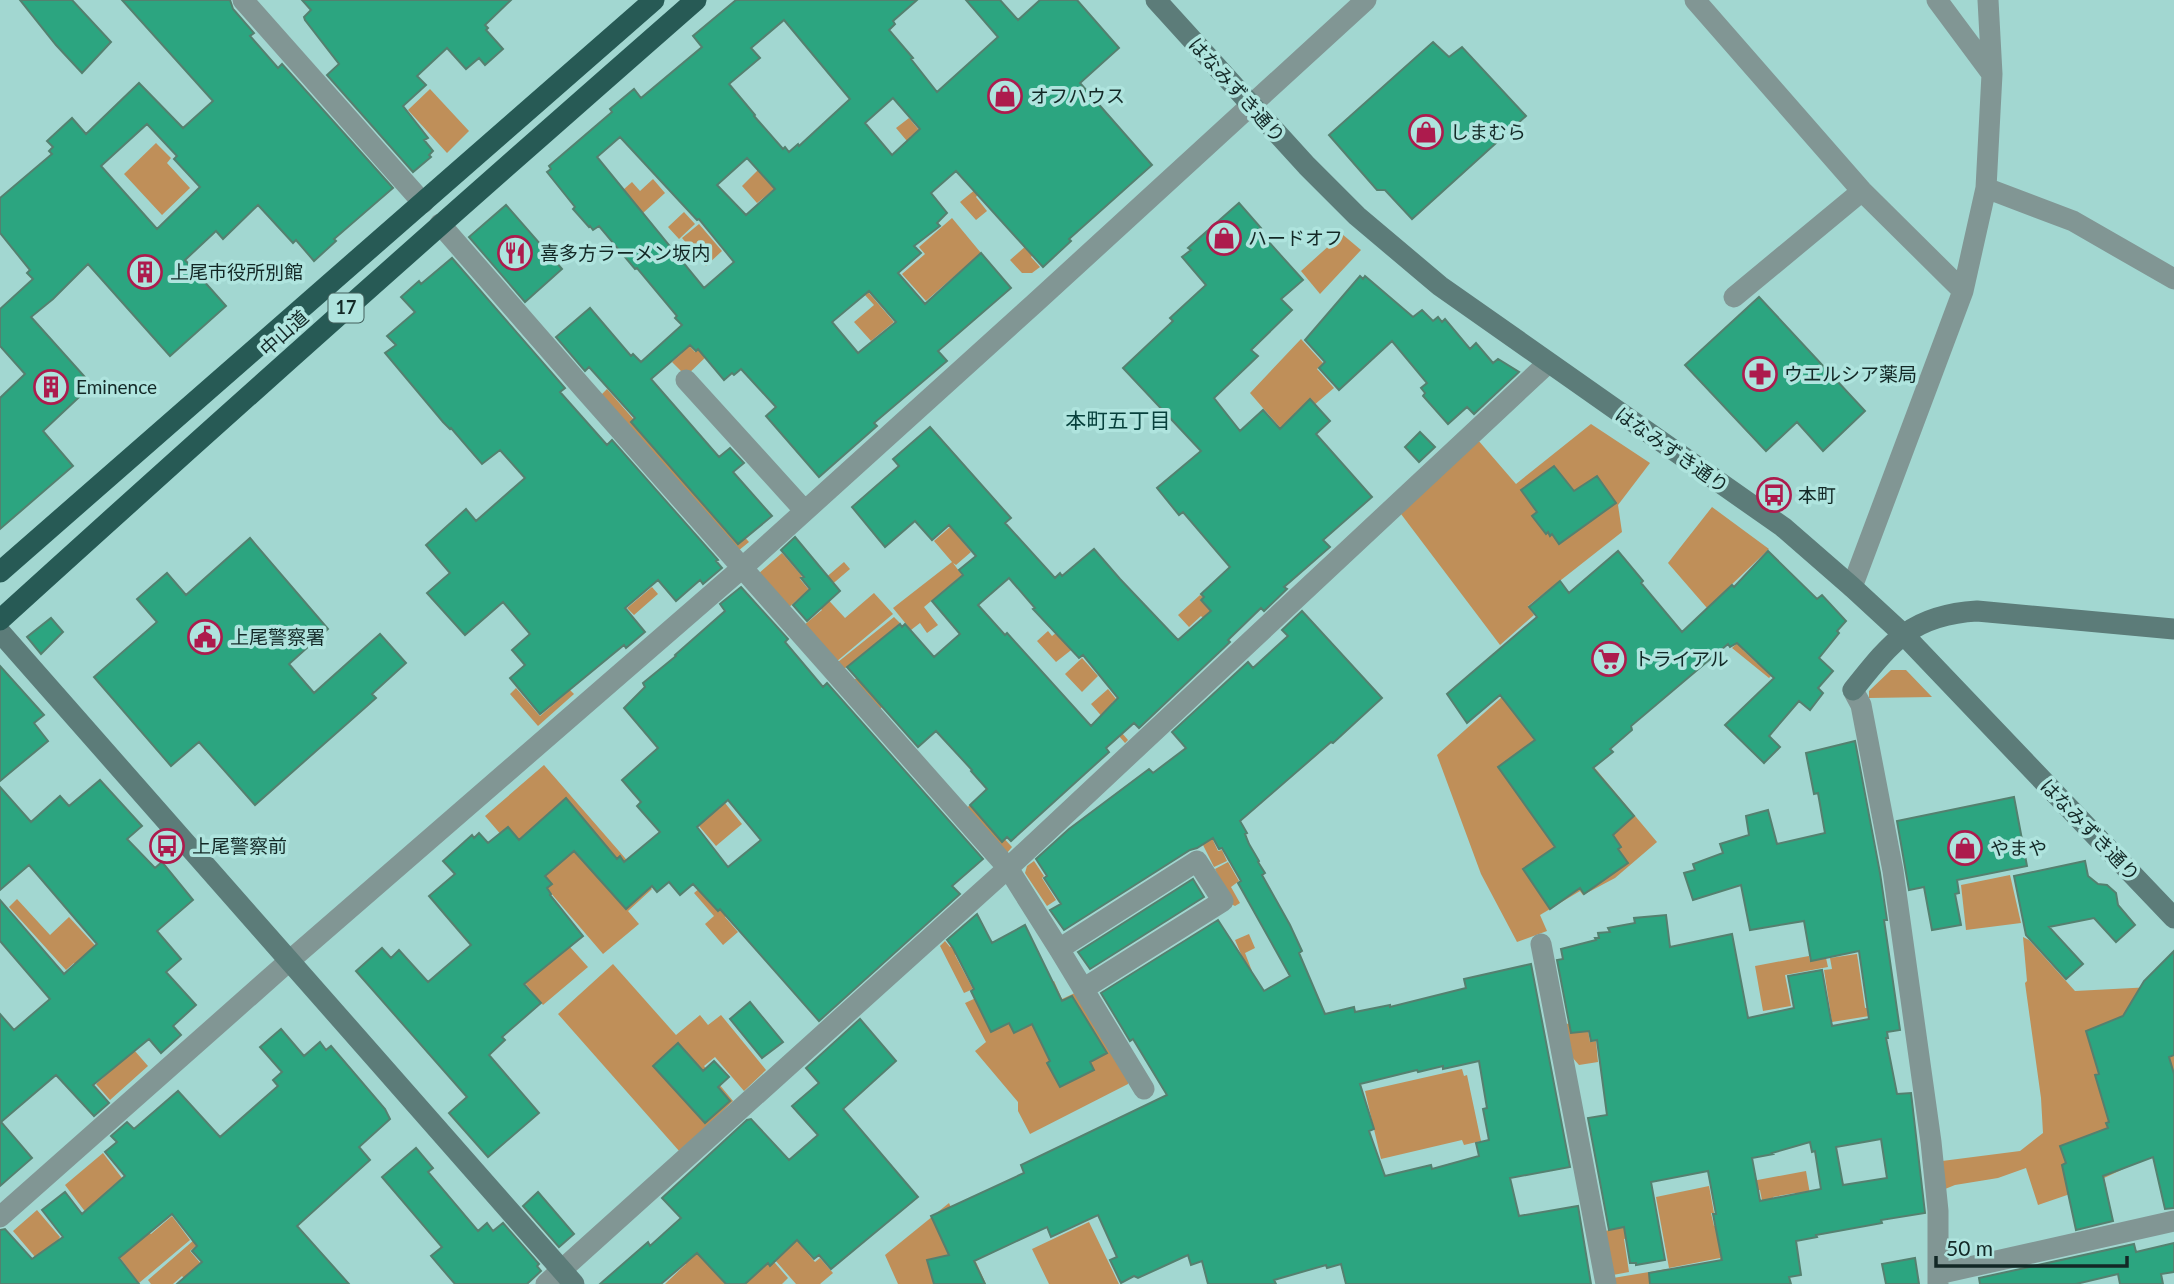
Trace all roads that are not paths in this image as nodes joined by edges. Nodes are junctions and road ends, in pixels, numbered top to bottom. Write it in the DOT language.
graph roads {
  1 [pos="243,0"];
  2 [pos="654,0"];
  3 [pos="696,0"];
  4 [pos="1156,0"];
  5 [pos="1366,0"];
  6 [pos="1695,0"];
  7 [pos="1937,0"];
  8 [pos="1988,0"];
  9 [pos="1992,74"];
  10 [pos="1250,106"];
  11 [pos="1986,188"];
  12 [pos="1863,191"];
  13 [pos="423,203"];
  14 [pos="440,223"];
  15 [pos="2174,279"];
  16 [pos="1963,291"];
  17 [pos="1734,297"];
  18 [pos="1548,363"];
  19 [pos="686,380"];
  20 [pos="804,510"];
  21 [pos="742,568"];
  22 [pos="0,572"];
  23 [pos="1852,587"];
  24 [pos="0,621"];
  25 [pos="2174,629"];
  26 [pos="0,632"];
  27 [pos="1903,634"];
  28 [pos="1008,868"];
  29 [pos="2174,918"];
  30 [pos="1541,944"];
  31 [pos="1059,948"];
  32 [pos="288,962"];
  33 [pos="1083,989"];
  34 [pos="1144,1089"];
  35 [pos="0,1217"];
  36 [pos="2174,1221"];
  37 [pos="560,1279"];
  38 [pos="1938,1279"];
  39 [pos="1606,1284"];
  1 -- 13 [label="street"];
  2 -- 13 [label="highway, 中山道 / 17"];
  3 -- 14 [label="highway, 中山道 / 17"];
  4 -- 10 [label="street, はなみずき通り"];
  5 -- 10 [label="street"];
  6 -- 12 [label="street"];
  7 -- 9 [label="street"];
  8 -- 9 [label="street"];
  9 -- 11 [label="street"];
  10 -- 18 [label="street, はなみずき通り"];
  10 -- 20 [label="street"];
  11 -- 15 [label="street"];
  11 -- 16 [label="street"];
  12 -- 16 [label="street"];
  12 -- 17 [label="street"];
  13 -- 22 [label="highway, 中山道 / 17"];
  14 -- 21 [label="street"];
  14 -- 24 [label="highway, 中山道 / 17"];
  16 -- 23 [label="street"];
  18 -- 23 [label="street, はなみずき通り"];
  18 -- 28 [label="street"];
  19 -- 20 [label="street"];
  20 -- 21 [label="street"];
  21 -- 28 [label="street"];
  21 -- 32 [label="street"];
  23 -- 27 [label="street, はなみずき通り"];
  25 -- 27 [label="street"];
  26 -- 32 [label="street"];
  27 -- 29 [label="street, はなみずき通り"];
  27 -- 38 [label="street"];
  28 -- 31 [label="street"];
  28 -- 37 [label="street"];
  30 -- 39 [label="street"];
  31 -- 33 [label="street"];
  31 -- 33 [label="street"];
  32 -- 35 [label="street"];
  32 -- 37 [label="street"];
  33 -- 34 [label="street"];
  36 -- 38 [label="street"];
}
